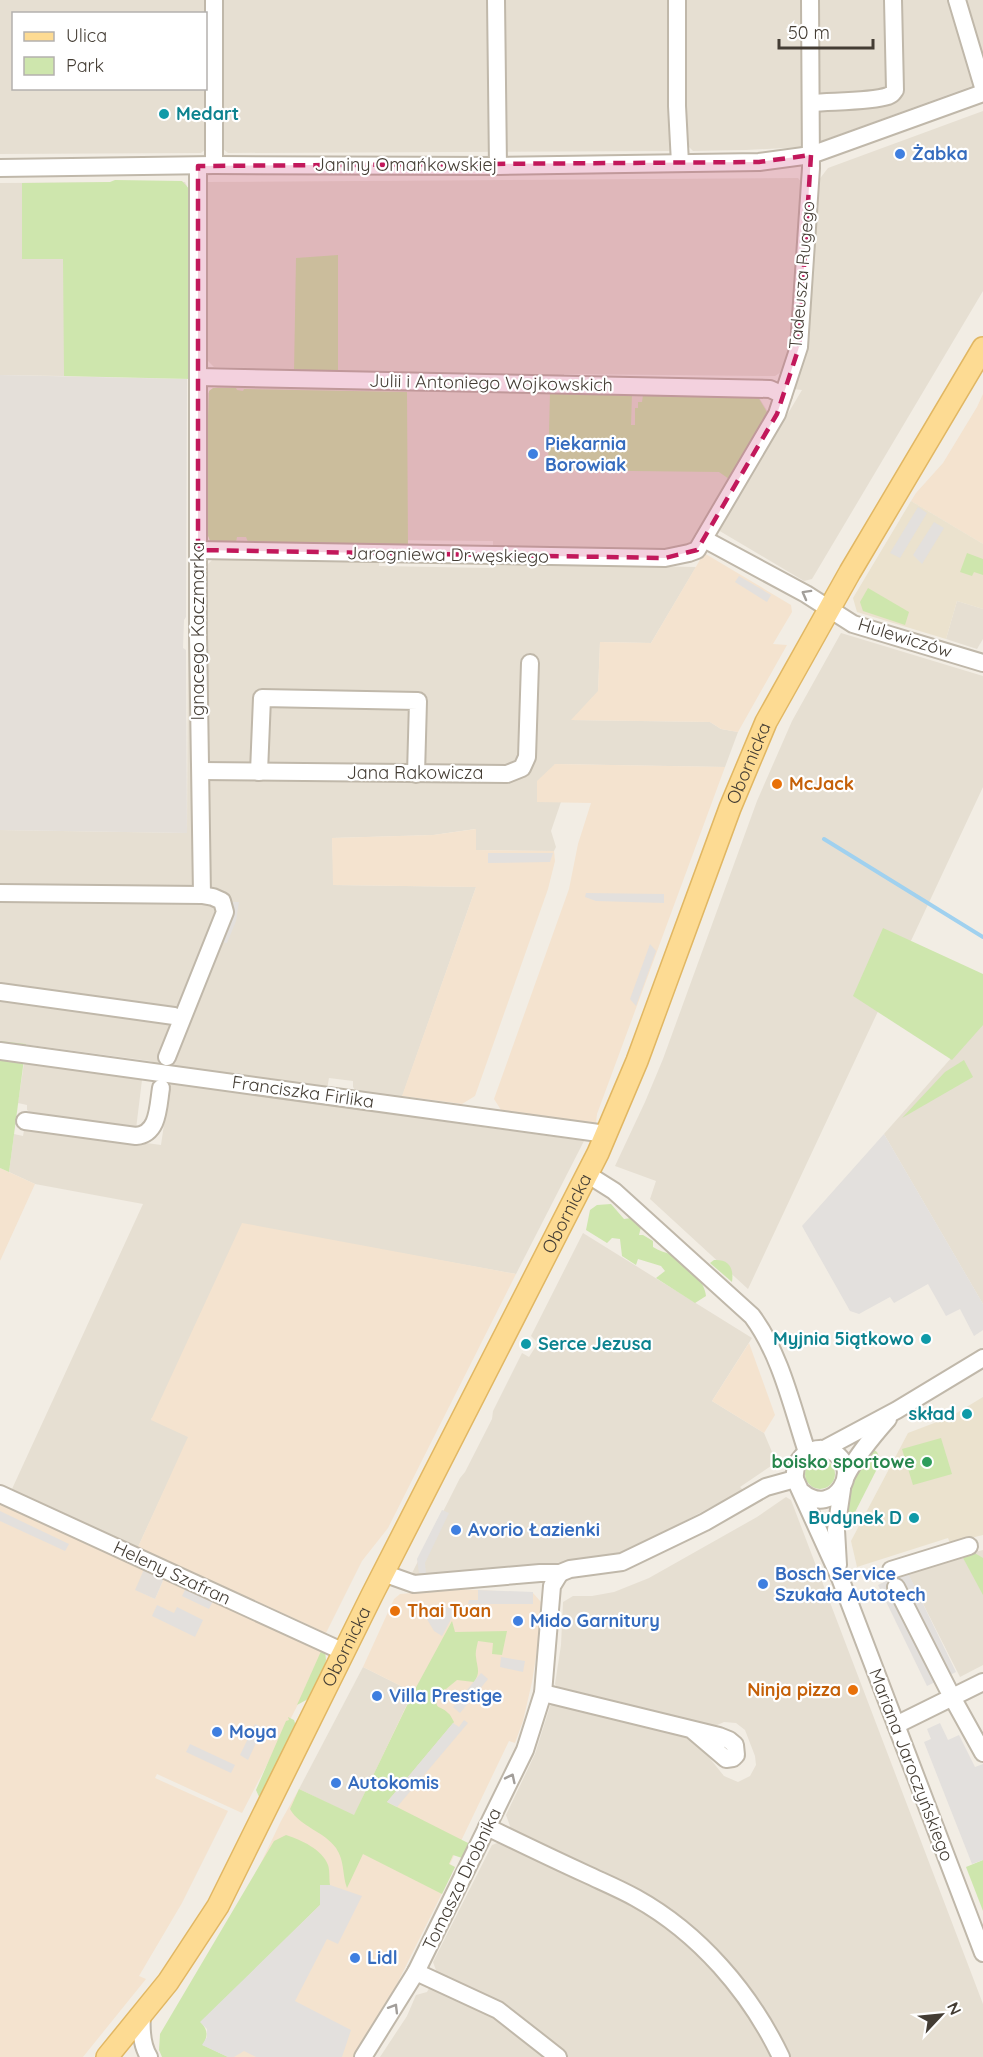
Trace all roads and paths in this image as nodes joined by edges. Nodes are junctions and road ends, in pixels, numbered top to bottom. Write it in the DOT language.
graph roads {
  1 [pos="214,0"];
  2 [pos="496,0"];
  3 [pos="676,0"];
  4 [pos="810,0"];
  5 [pos="893,0"];
  6 [pos="957,0"];
  7 [pos="983,87"];
  8 [pos="983,93"];
  9 [pos="811,103"];
  10 [pos="811,155"];
  11 [pos="680,163"];
  12 [pos="206,165"];
  13 [pos="498,166"];
  14 [pos="0,168"];
  15 [pos="983,348"];
  16 [pos="198,377"];
  17 [pos="783,395"];
  18 [pos="701,545"];
  19 [pos="198,550"];
  20 [pos="830,608"];
  21 [pos="530,663"];
  22 [pos="983,663"];
  23 [pos="201,771"];
  24 [pos="259,772"];
  25 [pos="416,774"];
  26 [pos="0,893"];
  27 [pos="202,895"];
  28 [pos="0,992"];
  29 [pos="181,1019"];
  30 [pos="0,1051"];
  31 [pos="167,1057"];
  32 [pos="161,1088"];
  33 [pos="25,1121"];
  34 [pos="606,1134"];
  35 [pos="587,1174"];
  36 [pos="983,1358"];
  37 [pos="897,1410"];
  38 [pos="824,1449"];
  39 [pos="807,1452"];
  40 [pos="844,1482"];
  41 [pos="798,1486"];
  42 [pos="0,1494"];
  43 [pos="969,1546"];
  44 [pos="891,1570"];
  45 [pos="383,1573"];
  46 [pos="560,1573"];
  47 [pos="840,1578"];
  48 [pos="896,1587"];
  49 [pos="344,1652"];
  50 [pos="983,1682"];
  51 [pos="543,1693"];
  52 [pos="952,1697"];
  53 [pos="896,1725"];
  54 [pos="692,1730"];
  55 [pos="983,1753"];
  56 [pos="488,1827"];
  57 [pos="983,1953"];
  58 [pos="416,1972"];
  59 [pos="142,2015"];
  60 [pos="116,2053"];
  61 [pos="147,2054"];
  62 [pos="363,2057"];
  63 [pos="558,2057"];
  64 [pos="781,2057"];
  1 -- 12 [label="street, Ignacego Kaczmarka"];
  2 -- 13 [label="street"];
  3 -- 11 [label="street"];
  4 -- 9 [label="street"];
  5 -- 9 [label="street"];
  6 -- 7 [label="street"];
  8 -- 10 [label="street, Janiny Omańkowskiej"];
  9 -- 10 [label="street"];
  10 -- 11 [label="street, Janiny Omańkowskiej"];
  10 -- 17 [label="street, Tadeusza Rugego"];
  11 -- 13 [label="street, Janiny Omańkowskiej"];
  12 -- 13 [label="street, Janiny Omańkowskiej"];
  12 -- 14 [label="street, Janiny Omańkowskiej"];
  12 -- 16 [label="street, Ignacego Kaczmarka"];
  15 -- 20 [label="main road, Obornicka"];
  16 -- 17 [label="street, Julii i Antoniego Wojkowskich"];
  16 -- 19 [label="street, Ignacego Kaczmarka"];
  17 -- 18 [label="street, Tadeusza Rugego"];
  18 -- 19 [label="street, Jarogniewa Drwęskiego"];
  20 -- 18 [label="street, one-way"];
  19 -- 23 [label="street, Ignacego Kaczmarka"];
  20 -- 22 [label="street, Hulewiczów"];
  20 -- 34 [label="main road, Obornicka"];
  21 -- 25 [label="street, Jana Rakowicza"];
  23 -- 24 [label="street, Jana Rakowicza"];
  23 -- 27 [label="street, Ignacego Kaczmarka"];
  24 -- 25 [label="street, Jana Rakowicza"];
  24 -- 25 [label="street"];
  26 -- 27 [label="street"];
  27 -- 29 [label="street"];
  28 -- 29 [label="street"];
  29 -- 31 [label="street"];
  30 -- 34 [label="street, Franciszka Firlika"];
  32 -- 33 [label="street"];
  34 -- 35 [label="main road, Obornicka"];
  35 -- 39 [label="street"];
  35 -- 45 [label="main road, Obornicka"];
  36 -- 37 [label="street"];
  37 -- 38 [label="street"];
  37 -- 40 [label="street"];
  38 -- 39 [label="street"];
  38 -- 40 [label="street"];
  39 -- 41 [label="street"];
  40 -- 41 [label="street"];
  40 -- 47 [label="street, Mariana Jaroczyńskiego"];
  41 -- 46 [label="street"];
  41 -- 47 [label="street, Mariana Jaroczyńskiego"];
  42 -- 49 [label="street, Heleny Szafran"];
  43 -- 44 [label="street"];
  45 -- 46 [label="street"];
  45 -- 49 [label="main road, Obornicka"];
  46 -- 51 [label="street, Tomasza Drobnika"];
  47 -- 53 [label="street, Mariana Jaroczyńskiego"];
  48 -- 52 [label="street"];
  49 -- 59 [label="main road, Obornicka"];
  50 -- 52 [label="street"];
  51 -- 54 [label="street"];
  56 -- 51 [label="street, Tomasza Drobnika, one-way"];
  52 -- 53 [label="street"];
  52 -- 55 [label="street"];
  53 -- 57 [label="street, Mariana Jaroczyńskiego"];
  56 -- 58 [label="street, Tomasza Drobnika"];
  56 -- 64 [label="street"];
  62 -- 58 [label="street, Tomasza Drobnika, one-way"];
  58 -- 63 [label="street"];
  59 -- 60 [label="main road, Obornicka"];
  59 -- 61 [label="street"];
  60 -- 61 [label="street"];
}
